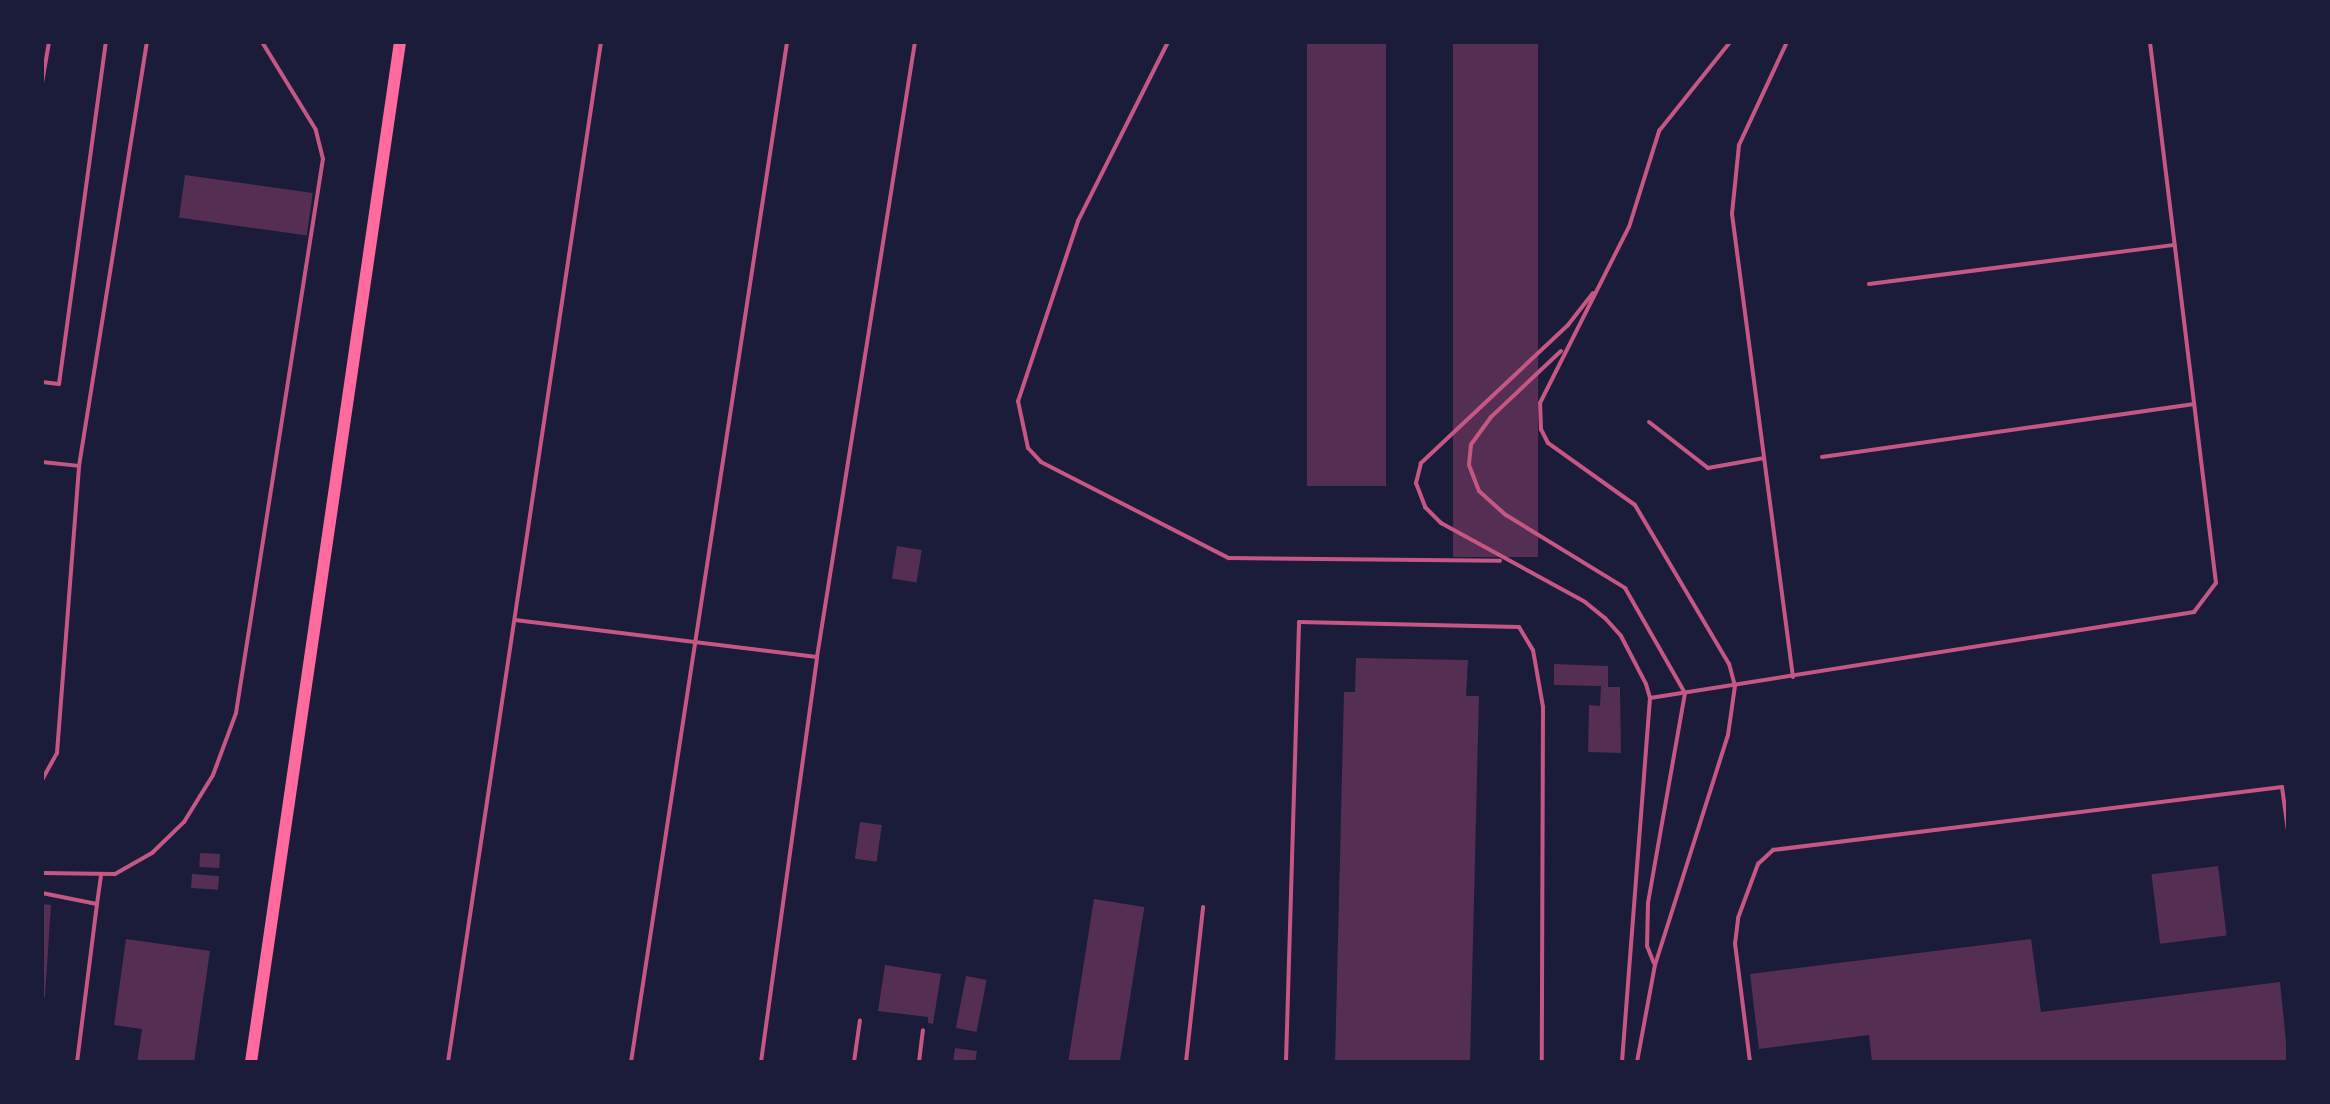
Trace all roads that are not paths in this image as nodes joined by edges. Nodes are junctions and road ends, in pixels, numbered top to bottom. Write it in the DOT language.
graph roads {
  1 [pos="49,42"];
  2 [pos="106,42"];
  3 [pos="147,42"];
  4 [pos="262,42"];
  5 [pos="400,42"];
  6 [pos="601,42"];
  7 [pos="787,42"];
  8 [pos="915,42"];
  9 [pos="1168,42"];
  10 [pos="1730,42"];
  11 [pos="1787,42"];
  12 [pos="2150,42"];
  13 [pos="42,83"];
  14 [pos="2175,245"];
  15 [pos="1601,281"];
  16 [pos="1869,284"];
  17 [pos="1564,348"];
  18 [pos="42,382"];
  19 [pos="2194,404"];
  20 [pos="1649,422"];
  21 [pos="1822,457"];
  22 [pos="1764,458"];
  23 [pos="42,462"];
  24 [pos="79,466"];
  25 [pos="1503,561"];
  26 [pos="515,620"];
  27 [pos="692,645"];
  28 [pos="817,657"];
  29 [pos="1793,677"];
  30 [pos="1735,686"];
  31 [pos="1685,693"];
  32 [pos="1650,698"];
  33 [pos="42,780"];
  34 [pos="2288,831"];
  35 [pos="42,873"];
  36 [pos="101,875"];
  37 [pos="42,893"];
  38 [pos="97,904"];
  39 [pos="1203,907"];
  40 [pos="1655,965"];
  41 [pos="860,1020"];
  42 [pos="923,1030"];
  43 [pos="77,1062"];
  44 [pos="251,1062"];
  45 [pos="448,1062"];
  46 [pos="631,1062"];
  47 [pos="761,1062"];
  48 [pos="854,1062"];
  49 [pos="919,1062"];
  50 [pos="1186,1062"];
  51 [pos="1286,1062"];
  52 [pos="1542,1062"];
  53 [pos="1622,1062"];
  54 [pos="1637,1062"];
  55 [pos="1750,1062"];
  1 -- 13 [label="lane"];
  2 -- 18 [label="lane"];
  3 -- 24 [label="lane"];
  4 -- 36 [label="lane"];
  5 -- 44 [label="main road"];
  6 -- 26 [label="lane"];
  7 -- 27 [label="lane"];
  8 -- 28 [label="lane"];
  9 -- 25 [label="lane"];
  10 -- 15 [label="lane"];
  11 -- 22 [label="lane"];
  12 -- 14 [label="lane"];
  14 -- 16 [label="lane"];
  14 -- 19 [label="lane"];
  15 -- 17 [label="lane"];
  15 -- 25 [label="lane"];
  17 -- 30 [label="lane"];
  17 -- 31 [label="lane"];
  19 -- 21 [label="lane"];
  19 -- 29 [label="lane"];
  20 -- 22 [label="lane"];
  22 -- 29 [label="lane"];
  23 -- 24 [label="lane"];
  24 -- 33 [label="lane"];
  25 -- 32 [label="lane"];
  26 -- 27 [label="lane"];
  26 -- 45 [label="lane"];
  27 -- 28 [label="lane"];
  27 -- 46 [label="lane"];
  28 -- 47 [label="lane"];
  29 -- 30 [label="lane"];
  30 -- 31 [label="lane"];
  30 -- 40 [label="lane"];
  31 -- 32 [label="lane"];
  31 -- 40 [label="lane"];
  32 -- 53 [label="lane"];
  34 -- 55 [label="lane"];
  35 -- 36 [label="lane"];
  36 -- 38 [label="lane"];
  37 -- 38 [label="lane"];
  38 -- 43 [label="lane"];
  39 -- 50 [label="lane"];
  40 -- 54 [label="lane"];
  41 -- 48 [label="lane"];
  42 -- 49 [label="lane"];
  51 -- 52 [label="lane"];
}
